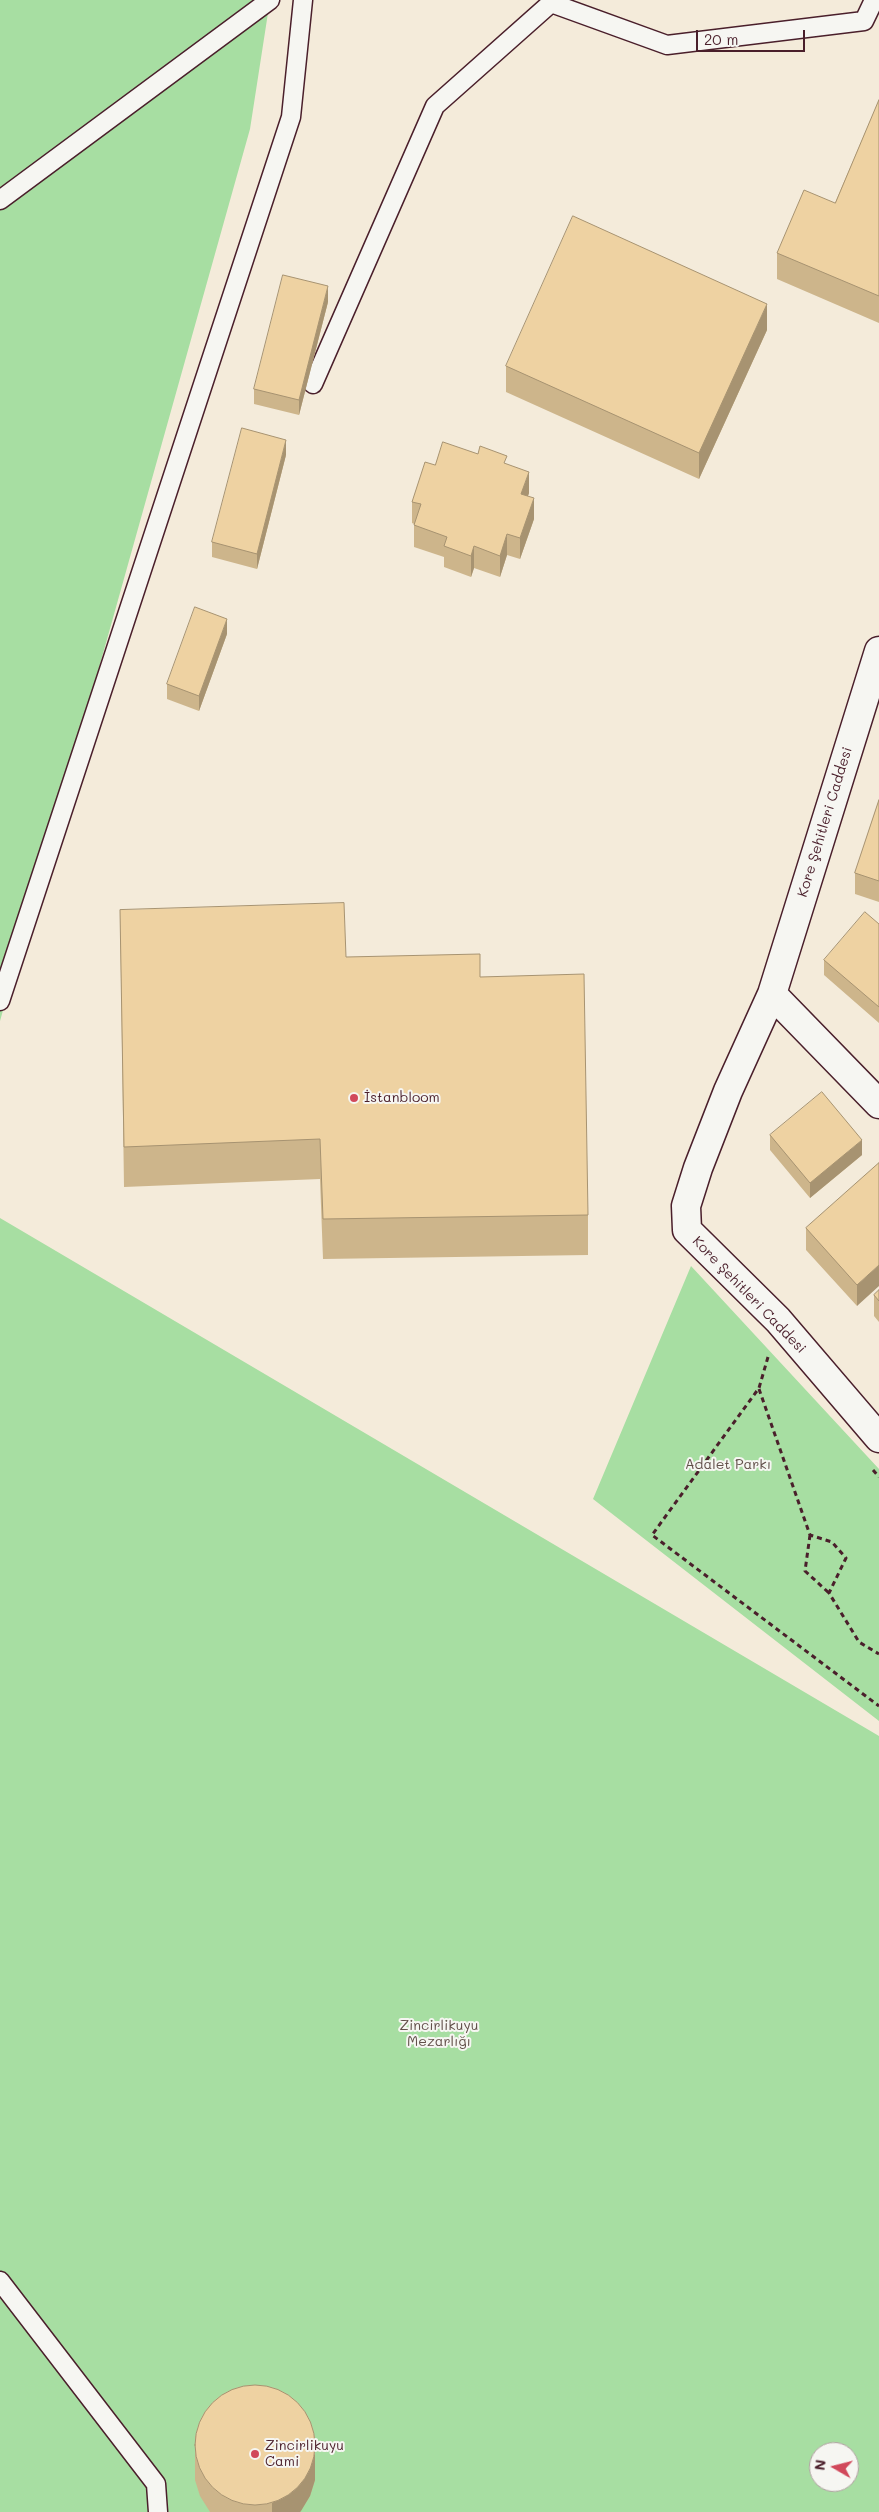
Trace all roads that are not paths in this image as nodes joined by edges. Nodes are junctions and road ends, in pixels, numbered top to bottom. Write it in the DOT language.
graph roads {
  1 [pos="270,0"];
  2 [pos="303,0"];
  3 [pos="874,0"];
  4 [pos="0,200"];
  5 [pos="313,384"];
  6 [pos="879,651"];
  7 [pos="772,994"];
  8 [pos="0,1001"];
  9 [pos="879,1104"];
  10 [pos="879,1438"];
  11 [pos="0,2281"];
  12 [pos="158,2512"];
  1 -- 4 [label="lane"];
  2 -- 8 [label="lane"];
  3 -- 5 [label="lane"];
  6 -- 7 [label="street, Kore Şehitleri Caddesi"];
  7 -- 9 [label="street"];
  7 -- 10 [label="street, Kore Şehitleri Caddesi"];
  11 -- 12 [label="lane"];
}
